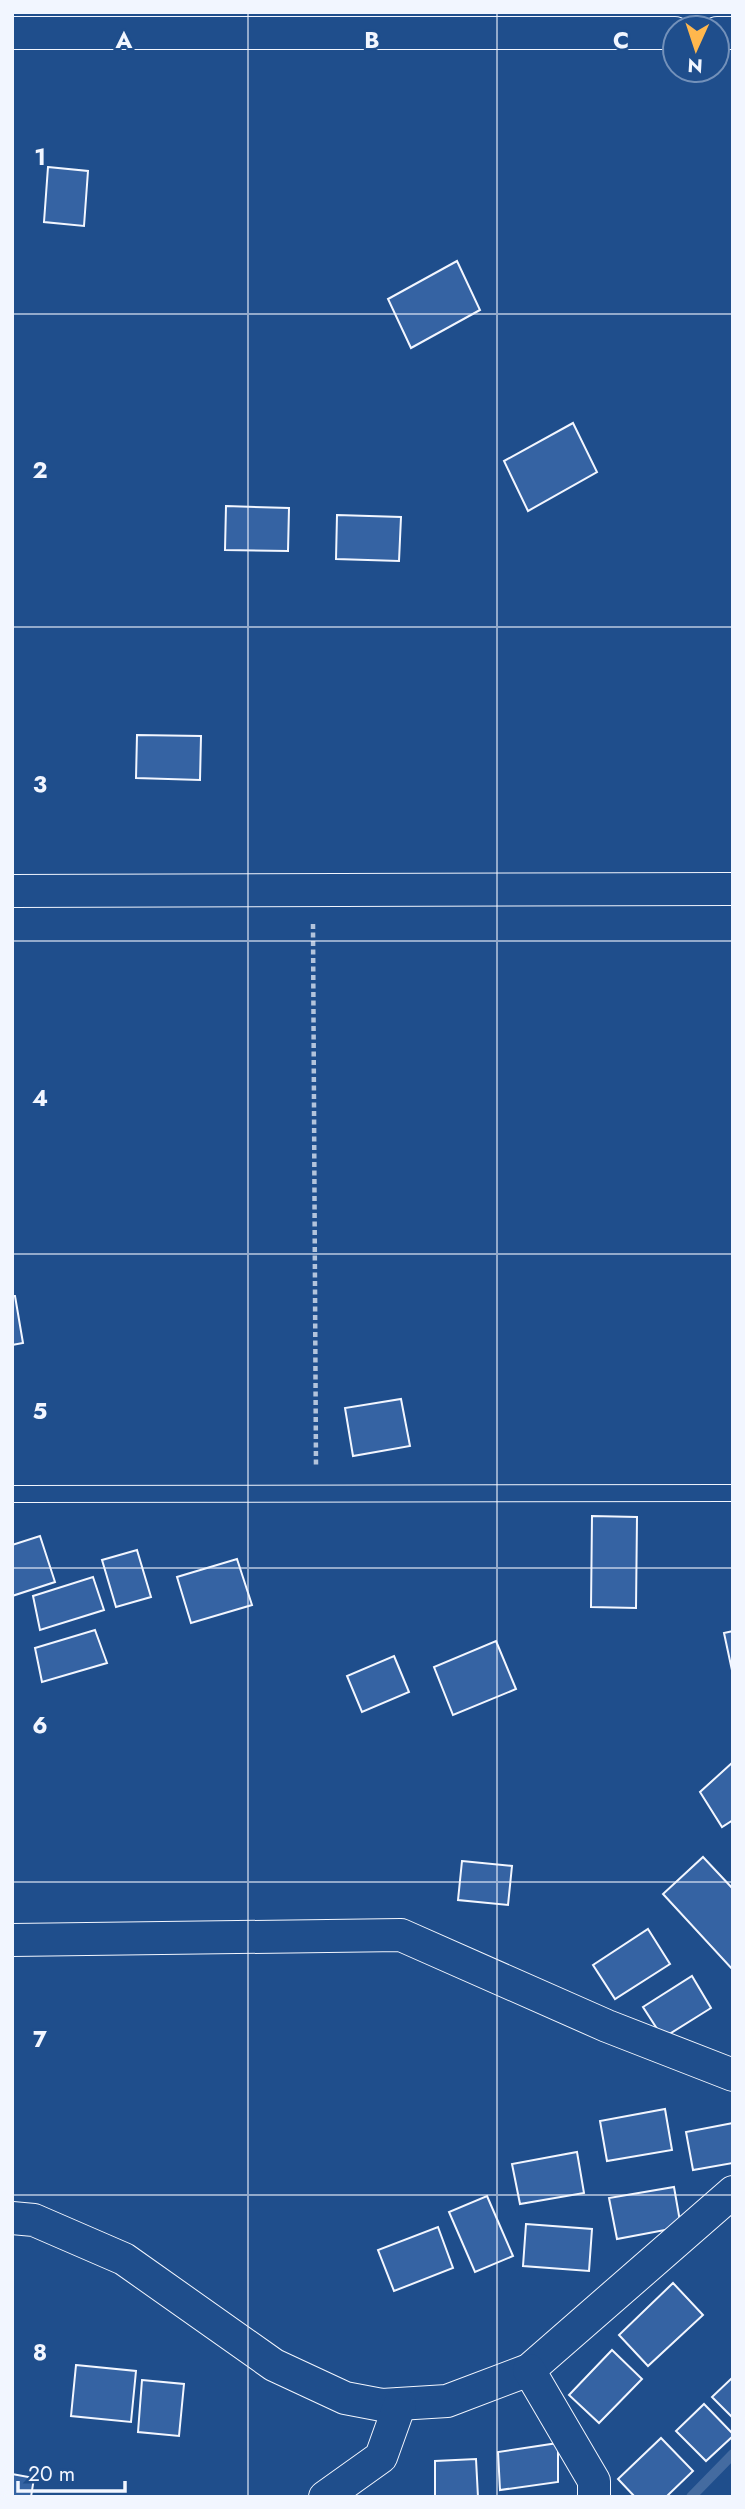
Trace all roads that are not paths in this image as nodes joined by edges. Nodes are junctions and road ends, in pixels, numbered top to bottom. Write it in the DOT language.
graph roads {
  1 [pos="12,33"];
  2 [pos="661,33"];
  3 [pos="733,889"];
  4 [pos="12,891"];
  5 [pos="733,1493"];
  6 [pos="12,1494"];
  7 [pos="12,1940"];
  8 [pos="733,2075"];
  9 [pos="733,2192"];
  10 [pos="12,2218"];
  11 [pos="529,2370"];
  12 [pos="400,2404"];
  13 [pos="324,2497"];
  14 [pos="594,2497"];
  1 -- 2 [label="street"];
  3 -- 4 [label="street"];
  5 -- 6 [label="lane"];
  7 -- 8 [label="street"];
  9 -- 11 [label="street"];
  10 -- 12 [label="street"];
  11 -- 12 [label="street"];
  11 -- 14 [label="street"];
  12 -- 13 [label="street"];
}
